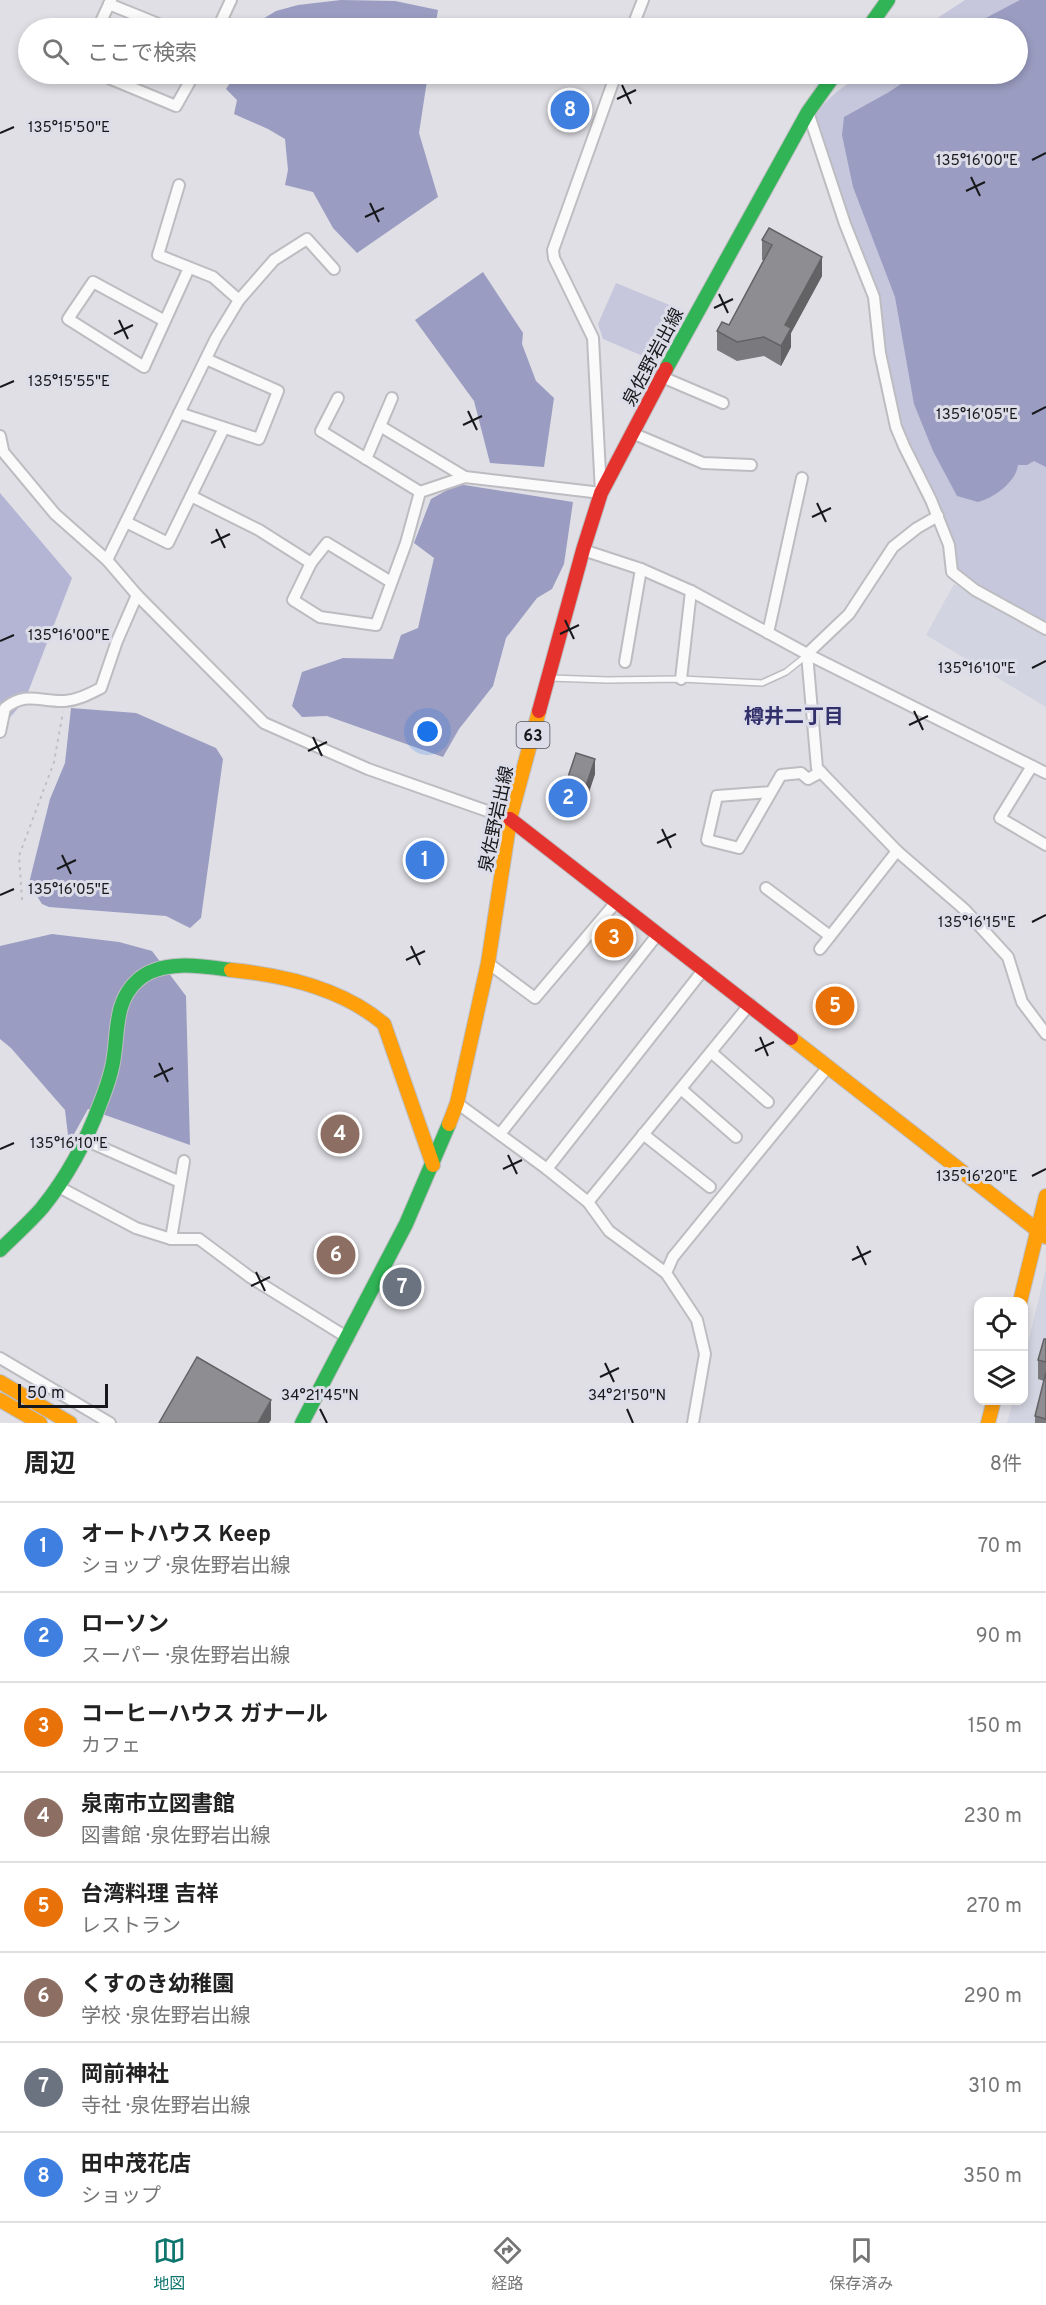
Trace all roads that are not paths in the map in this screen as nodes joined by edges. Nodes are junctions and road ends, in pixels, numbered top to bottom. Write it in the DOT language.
graph roads {
  1 [pos="231,0"];
  2 [pos="643,0"];
  3 [pos="888,0"];
  4 [pos="110,2"];
  5 [pos="103,18"];
  6 [pos="146,18"];
  7 [pos="223,18"];
  8 [pos="636,18"];
  9 [pos="875,18"];
  10 [pos="123,84"];
  11 [pos="189,84"];
  12 [pos="612,84"];
  13 [pos="828,84"];
  14 [pos="808,112"];
  15 [pos="179,185"];
  16 [pos="189,268"];
  17 [pos="334,269"];
  18 [pos="239,300"];
  19 [pos="165,321"];
  20 [pos="206,359"];
  21 [pos="662,377"];
  22 [pos="338,398"];
  23 [pos="392,398"];
  24 [pos="723,403"];
  25 [pos="179,413"];
  26 [pos="380,426"];
  27 [pos="224,428"];
  28 [pos="632,433"];
  29 [pos="0,436"];
  30 [pos="1,449"];
  31 [pos="366,459"];
  32 [pos="751,465"];
  33 [pos="465,477"];
  34 [pos="802,478"];
  35 [pos="420,492"];
  36 [pos="601,493"];
  37 [pos="191,496"];
  38 [pos="938,516"];
  39 [pos="126,522"];
  40 [pos="583,550"];
  41 [pos="106,560"];
  42 [pos="311,563"];
  43 [pos="641,569"];
  44 [pos="391,582"];
  45 [pos="691,591"];
  46 [pos="137,595"];
  47 [pos="1046,629"];
  48 [pos="768,633"];
  49 [pos="807,654"];
  50 [pos="625,662"];
  51 [pos="549,678"];
  52 [pos="681,679"];
  53 [pos="0,732"];
  54 [pos="1032,766"];
  55 [pos="821,772"];
  56 [pos="1046,773"];
  57 [pos="771,792"];
  58 [pos="510,819"];
  59 [pos="1046,845"];
  60 [pos="897,850"];
  61 [pos="766,888"];
  62 [pos="617,901"];
  63 [pos="658,934"];
  64 [pos="830,936"];
  65 [pos="820,949"];
  66 [pos="488,963"];
  67 [pos="704,969"];
  68 [pos="750,1004"];
  69 [pos="1046,1034"];
  70 [pos="711,1052"];
  71 [pos="828,1068"];
  72 [pos="681,1089"];
  73 [pos="768,1102"];
  74 [pos="457,1103"];
  75 [pos="500,1134"];
  76 [pos="643,1134"];
  77 [pos="736,1137"];
  78 [pos="85,1140"];
  79 [pos="184,1161"];
  80 [pos="433,1165"];
  81 [pos="547,1168"];
  82 [pos="180,1182"];
  83 [pos="57,1186"];
  84 [pos="710,1187"];
  85 [pos="1046,1196"];
  86 [pos="588,1202"];
  87 [pos="1042,1235"];
  88 [pos="171,1239"];
  89 [pos="0,1250"];
  90 [pos="666,1273"];
  91 [pos="1022,1297"];
  92 [pos="348,1338"];
  93 [pos="5,1361"];
  94 [pos="1,1378"];
  95 [pos="0,1400"];
  96 [pos="993,1405"];
  97 [pos="40,1423"];
  98 [pos="70,1423"];
  99 [pos="110,1423"];
  100 [pos="302,1423"];
  101 [pos="693,1423"];
  102 [pos="988,1423"];
  1 -- 7 [label="street"];
  2 -- 8 [label="street"];
  3 -- 9 [label="main road"];
  4 -- 5 [label="street"];
  4 -- 6 [label="street"];
  10 -- 11 [label="street"];
  12 -- 36 [label="street"];
  13 -- 14 [label="main road, 泉佐野岩出線 / 63"];
  14 -- 21 [label="main road, 泉佐野岩出線 / 63"];
  14 -- 38 [label="street"];
  15 -- 16 [label="street"];
  16 -- 18 [label="street"];
  16 -- 19 [label="street"];
  17 -- 18 [label="street"];
  18 -- 20 [label="street"];
  19 -- 19 [label="street"];
  20 -- 25 [label="street"];
  20 -- 27 [label="street"];
  21 -- 24 [label="street"];
  21 -- 28 [label="main road, 泉佐野岩出線 / 63"];
  22 -- 31 [label="street"];
  23 -- 26 [label="street"];
  25 -- 27 [label="street"];
  25 -- 39 [label="street"];
  26 -- 31 [label="street"];
  26 -- 33 [label="street"];
  27 -- 37 [label="street"];
  28 -- 32 [label="street"];
  28 -- 36 [label="main road, 泉佐野岩出線 / 63"];
  29 -- 30 [label="street"];
  30 -- 41 [label="street"];
  31 -- 35 [label="street"];
  33 -- 35 [label="street"];
  33 -- 36 [label="street"];
  34 -- 48 [label="street"];
  35 -- 44 [label="street"];
  36 -- 40 [label="main road, 泉佐野岩出線 / 63"];
  37 -- 39 [label="street"];
  37 -- 42 [label="street"];
  38 -- 47 [label="street"];
  38 -- 49 [label="street"];
  39 -- 41 [label="street"];
  40 -- 43 [label="street"];
  40 -- 51 [label="main road, 泉佐野岩出線 / 63"];
  41 -- 46 [label="street"];
  42 -- 44 [label="street"];
  42 -- 44 [label="street"];
  43 -- 45 [label="street"];
  43 -- 50 [label="street"];
  45 -- 48 [label="street"];
  45 -- 52 [label="street"];
  46 -- 53 [label="street"];
  46 -- 58 [label="street"];
  48 -- 49 [label="street"];
  49 -- 52 [label="lane"];
  49 -- 54 [label="street"];
  49 -- 55 [label="street"];
  51 -- 52 [label="lane"];
  51 -- 58 [label="main road, 泉佐野岩出線 / 63"];
  54 -- 56 [label="street"];
  54 -- 59 [label="street"];
  55 -- 57 [label="street"];
  55 -- 60 [label="street"];
  57 -- 57 [label="street"];
  58 -- 62 [label="main road"];
  58 -- 66 [label="main road, 泉佐野岩出線 / 63"];
  60 -- 64 [label="street"];
  60 -- 69 [label="street"];
  61 -- 64 [label="street"];
  62 -- 63 [label="main road"];
  62 -- 66 [label="street"];
  63 -- 67 [label="main road"];
  63 -- 75 [label="street"];
  64 -- 65 [label="street"];
  66 -- 74 [label="main road, 泉佐野岩出線 / 63"];
  67 -- 68 [label="main road"];
  67 -- 81 [label="street"];
  68 -- 70 [label="street"];
  68 -- 71 [label="main road"];
  70 -- 72 [label="street"];
  70 -- 73 [label="street"];
  71 -- 87 [label="main road"];
  71 -- 90 [label="street"];
  72 -- 76 [label="street"];
  72 -- 77 [label="street"];
  74 -- 75 [label="street"];
  74 -- 80 [label="main road, 泉佐野岩出線 / 63"];
  75 -- 81 [label="street"];
  76 -- 84 [label="street"];
  76 -- 86 [label="street"];
  78 -- 80 [label="main road"];
  78 -- 82 [label="street"];
  78 -- 83 [label="main road"];
  79 -- 82 [label="street"];
  80 -- 92 [label="main road, 泉佐野岩出線 / 63"];
  81 -- 86 [label="street"];
  82 -- 88 [label="street"];
  83 -- 88 [label="street"];
  83 -- 89 [label="main road"];
  85 -- 87 [label="main road"];
  86 -- 90 [label="street"];
  87 -- 91 [label="main road"];
  88 -- 92 [label="street"];
  90 -- 101 [label="street"];
  92 -- 100 [label="main road, 泉佐野岩出線 / 63"];
  93 -- 94 [label="street"];
  93 -- 99 [label="street"];
  94 -- 98 [label="main road"];
  95 -- 97 [label="main road"];
  96 -- 102 [label="main road"];
}
